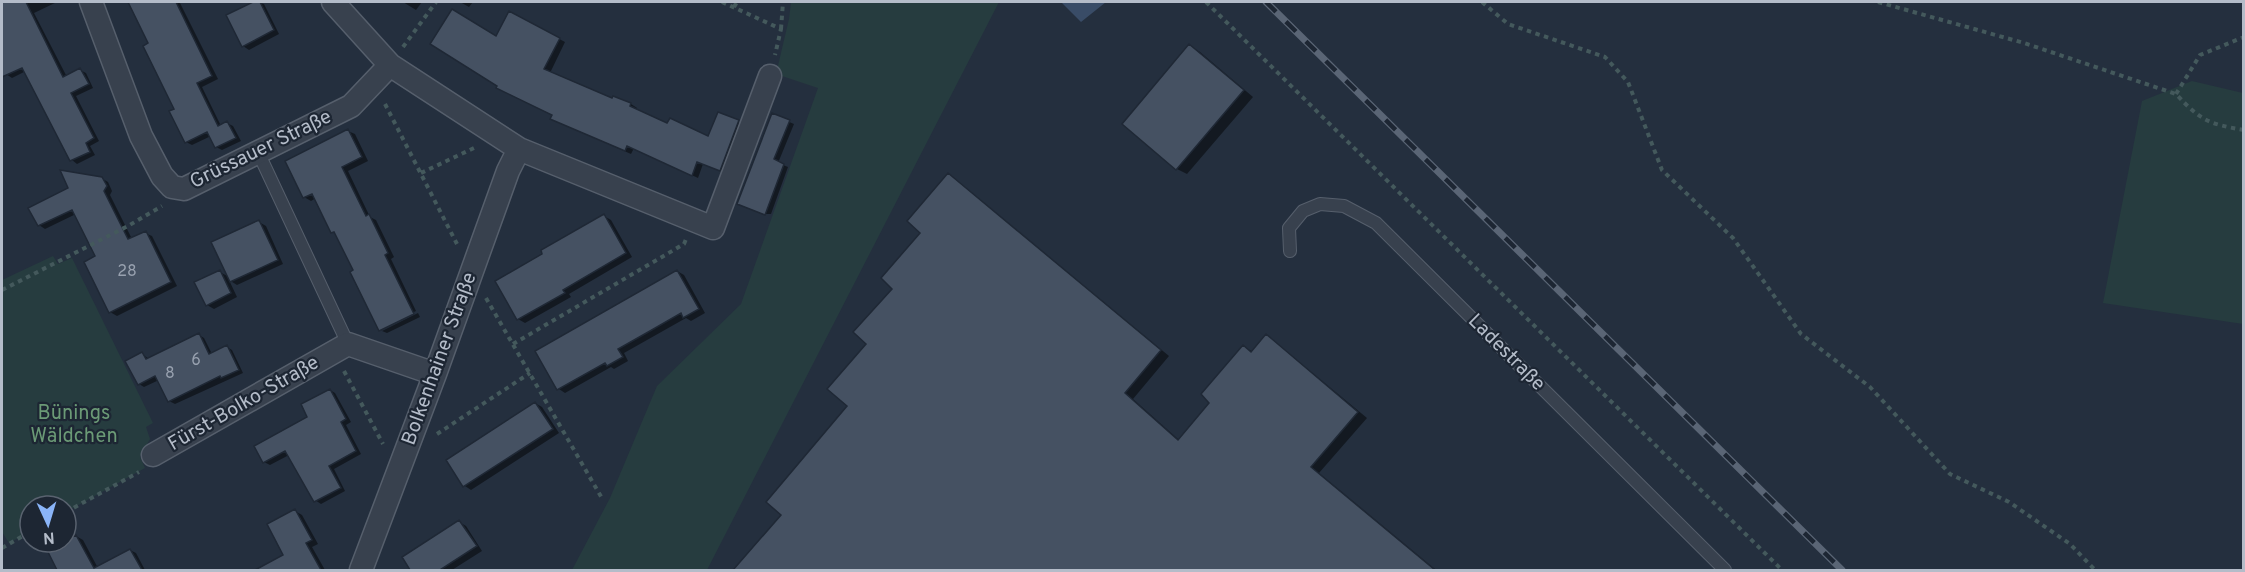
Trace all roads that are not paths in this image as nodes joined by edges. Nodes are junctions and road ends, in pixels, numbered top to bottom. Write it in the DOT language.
graph roads {
  1 [pos="91,2"];
  2 [pos="333,2"];
  3 [pos="390,65"];
  4 [pos="770,76"];
  5 [pos="519,149"];
  6 [pos="258,153"];
  7 [pos="1290,251"];
  8 [pos="348,344"];
  9 [pos="435,374"];
  10 [pos="153,455"];
  11 [pos="361,570"];
  12 [pos="1725,570"];
  1 -- 6 [label="street, Grüssauer Straße"];
  2 -- 3 [label="street"];
  3 -- 5 [label="street"];
  3 -- 6 [label="street, Grüssauer Straße"];
  4 -- 5 [label="street"];
  5 -- 9 [label="street, Bolkenhainer Straße"];
  6 -- 8 [label="lane"];
  7 -- 12 [label="lane, Ladestraße"];
  8 -- 9 [label="street"];
  8 -- 10 [label="street, Fürst-Bolko-Straße"];
  9 -- 11 [label="street, Bolkenhainer Straße"];
}
